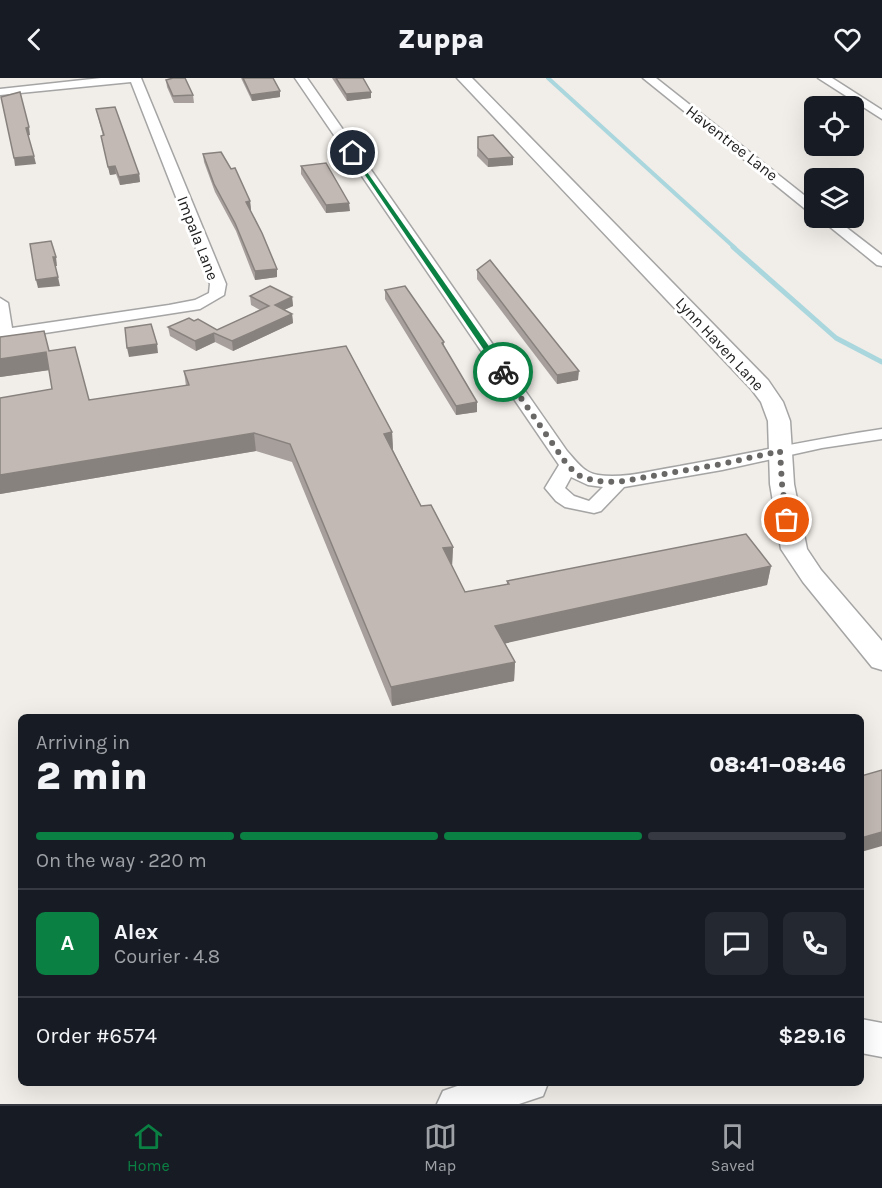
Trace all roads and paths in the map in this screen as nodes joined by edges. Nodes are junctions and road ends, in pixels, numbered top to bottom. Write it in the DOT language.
graph roads {
  1 [pos="134,78"];
  2 [pos="301,78"];
  3 [pos="464,78"];
  4 [pos="649,78"];
  5 [pos="824,78"];
  6 [pos="0,92"];
  7 [pos="882,115"];
  8 [pos="804,201"];
  9 [pos="839,228"];
  10 [pos="882,262"];
  11 [pos="0,303"];
  12 [pos="2,334"];
  13 [pos="882,434"];
  14 [pos="780,451"];
  15 [pos="568,466"];
  16 [pos="618,482"];
  17 [pos="882,660"];
  18 [pos="864,1037"];
  19 [pos="882,1040"];
  20 [pos="519,1086"];
  21 [pos="457,1104"];
  1 -- 6 [label="street"];
  1 -- 12 [label="street, Impala Lane"];
  2 -- 15 [label="street"];
  3 -- 14 [label="street, Lynn Haven Lane"];
  4 -- 8 [label="street, Haventree Lane"];
  5 -- 7 [label="street"];
  9 -- 10 [label="street"];
  11 -- 12 [label="street"];
  13 -- 14 [label="street"];
  14 -- 16 [label="street"];
  14 -- 17 [label="street, Lynn Haven Lane"];
  15 -- 16 [label="street"];
  15 -- 16 [label="street"];
  18 -- 19 [label="street"];
  20 -- 21 [label="street"];
}
